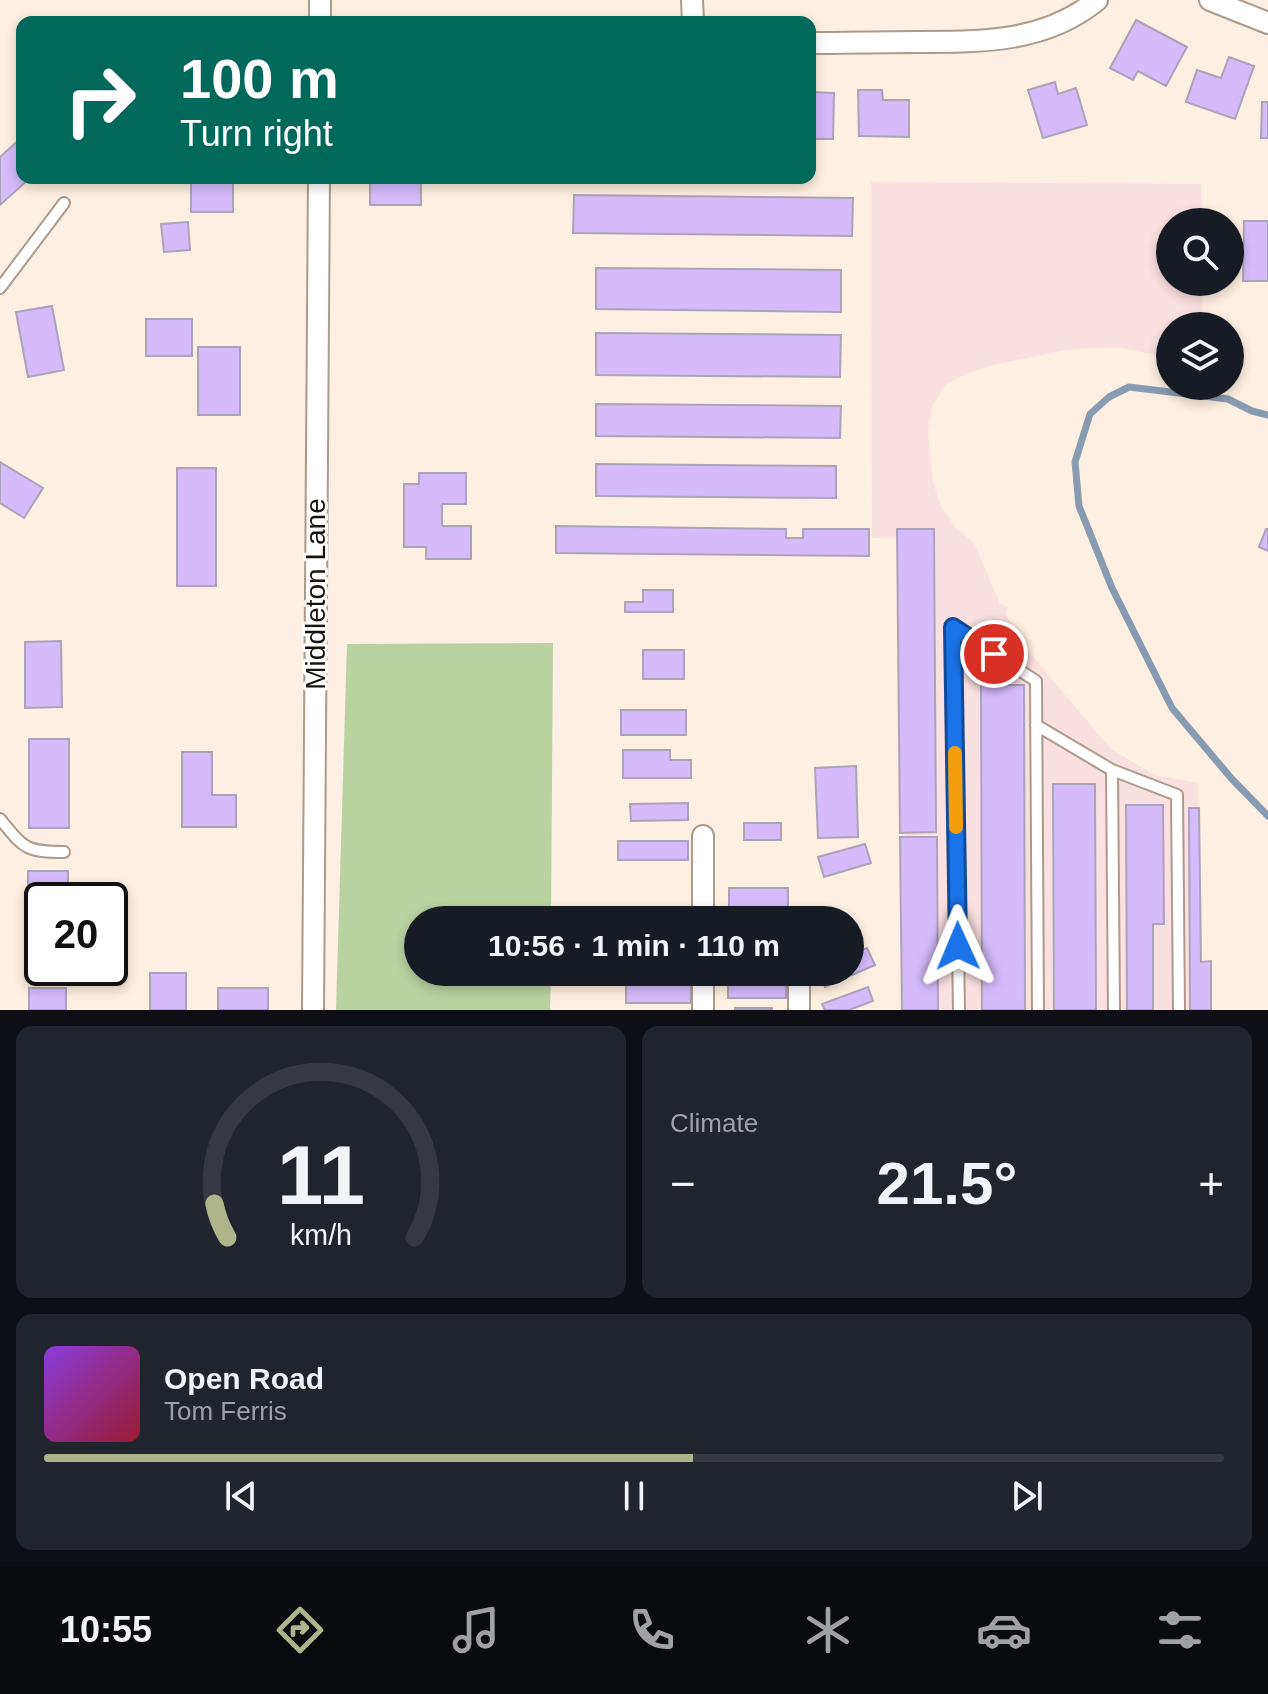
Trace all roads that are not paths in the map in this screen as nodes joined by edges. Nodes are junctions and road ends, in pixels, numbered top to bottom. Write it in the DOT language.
graph roads {
  1 [pos="1097,0"];
  2 [pos="1210,0"];
  3 [pos="1268,23"];
  4 [pos="816,43"];
  5 [pos="319,184"];
  6 [pos="64,203"];
  7 [pos="0,288"];
  8 [pos="1036,725"];
  9 [pos="1112,770"];
  10 [pos="0,819"];
  11 [pos="703,836"];
  12 [pos="64,852"];
  13 [pos="703,906"];
  14 [pos="703,986"];
  15 [pos="799,986"];
  16 [pos="313,1010"];
  17 [pos="703,1010"];
  18 [pos="799,1010"];
  19 [pos="959,1010"];
  20 [pos="1038,1010"];
  21 [pos="1114,1010"];
  22 [pos="1179,1010"];
  1 -- 4 [label="street"];
  2 -- 3 [label="street"];
  5 -- 16 [label="street, Middleton Lane"];
  6 -- 7 [label="lane"];
  8 -- 9 [label="lane"];
  8 -- 19 [label="lane"];
  8 -- 20 [label="lane"];
  9 -- 21 [label="lane"];
  9 -- 22 [label="lane"];
  10 -- 12 [label="lane"];
  11 -- 13 [label="street"];
  14 -- 17 [label="street"];
  15 -- 18 [label="street"];
}
